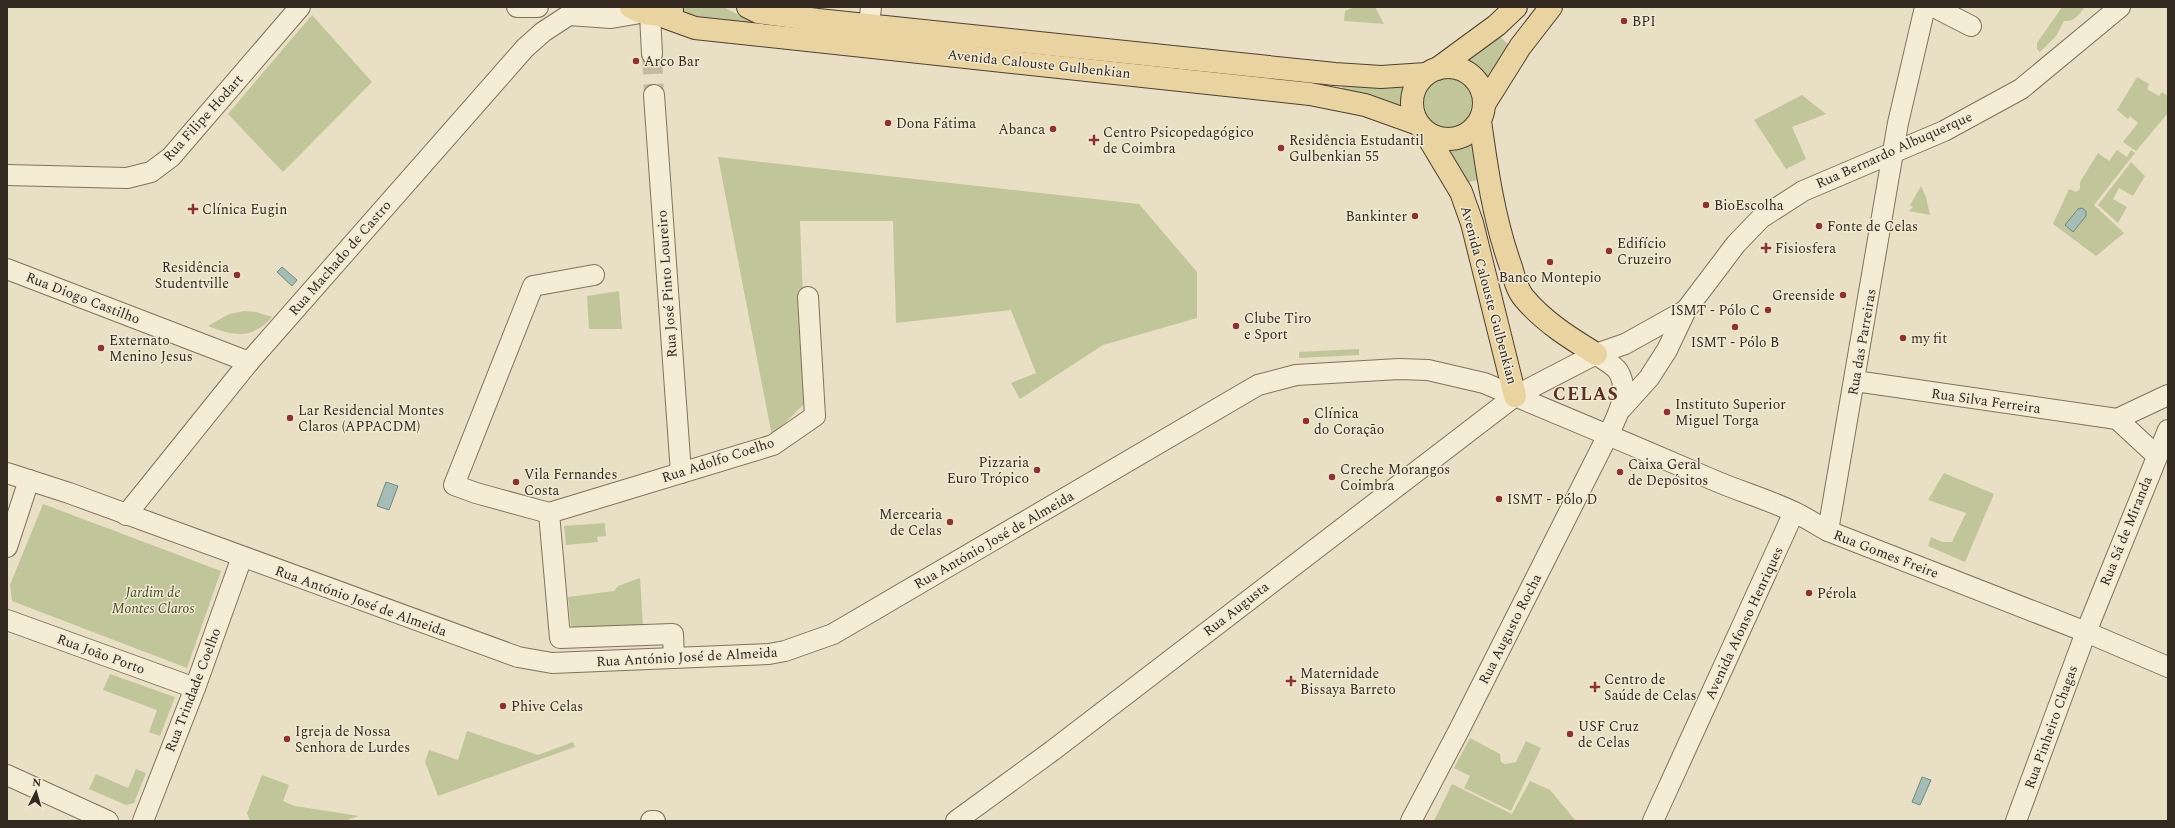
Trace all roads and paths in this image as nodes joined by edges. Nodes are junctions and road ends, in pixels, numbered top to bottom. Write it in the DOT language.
graph roads {
  1 [pos="300,7"];
  2 [pos="517,7"];
  3 [pos="538,7"];
  4 [pos="748,7"];
  5 [pos="1516,7"];
  6 [pos="1551,7"];
  7 [pos="1925,7"];
  8 [pos="1934,7"];
  9 [pos="2120,7"];
  10 [pos="652,11"];
  11 [pos="870,16"];
  12 [pos="1971,26"];
  13 [pos="652,54"];
  14 [pos="1432,71"];
  15 [pos="654,95"];
  16 [pos="1483,112"];
  17 [pos="1421,128"];
  18 [pos="1894,152"];
  19 [pos="7,175"];
  20 [pos="7,269"];
  21 [pos="594,275"];
  22 [pos="808,297"];
  23 [pos="1686,310"];
  24 [pos="1596,354"];
  25 [pos="249,362"];
  26 [pos="1855,381"];
  27 [pos="2168,395"];
  28 [pos="1515,396"];
  29 [pos="1622,408"];
  30 [pos="2117,419"];
  31 [pos="2168,430"];
  32 [pos="1608,435"];
  33 [pos="2157,456"];
  34 [pos="7,473"];
  35 [pos="681,473"];
  36 [pos="29,480"];
  37 [pos="1794,512"];
  38 [pos="549,513"];
  39 [pos="126,515"];
  40 [pos="1828,531"];
  41 [pos="7,547"];
  42 [pos="242,557"];
  43 [pos="7,620"];
  44 [pos="2086,632"];
  45 [pos="674,658"];
  46 [pos="2168,666"];
  47 [pos="195,688"];
  48 [pos="7,775"];
  49 [pos="108,821"];
  50 [pos="143,821"];
  51 [pos="651,821"];
  52 [pos="655,821"];
  53 [pos="956,821"];
  54 [pos="1411,821"];
  55 [pos="1653,821"];
  56 [pos="2016,821"];
  1 -- 19 [label="street, Rua Filipe Hodart"];
  2 -- 3 [label="street"];
  4 -- 11 [label="main road, Avenida Calouste Gulbenkian"];
  5 -- 14 [label="main road"];
  6 -- 16 [label="main road"];
  7 -- 18 [label="street, Rua das Parreiras"];
  8 -- 12 [label="street"];
  9 -- 18 [label="street, Rua Bernardo Albuquerque"];
  10 -- 13 [label="street"];
  10 -- 17 [label="main road, Avenida Calouste Gulbenkian"];
  10 -- 25 [label="street, Rua Machado de Castro"];
  11 -- 14 [label="main road, Avenida Calouste Gulbenkian"];
  14 -- 16 [label="main road, Avenida Calouste Gulbenkian"];
  14 -- 17 [label="main road, Avenida Calouste Gulbenkian"];
  15 -- 35 [label="street, Rua José Pinto Loureiro"];
  16 -- 17 [label="main road, Avenida Calouste Gulbenkian"];
  16 -- 24 [label="main road, Avenida Calouste Gulbenkian"];
  17 -- 28 [label="main road, Avenida Calouste Gulbenkian"];
  18 -- 23 [label="street, Rua Bernardo Albuquerque"];
  18 -- 26 [label="street, Rua das Parreiras"];
  20 -- 25 [label="street, Rua Diogo Castilho"];
  21 -- 38 [label="street"];
  22 -- 35 [label="street, Rua Adolfo Coelho"];
  23 -- 24 [label="street, Rua Augusta"];
  23 -- 29 [label="street"];
  24 -- 28 [label="street, Rua Augusta"];
  24 -- 29 [label="street"];
  25 -- 39 [label="street, Rua Machado de Castro"];
  26 -- 30 [label="street, Rua Silva Ferreira"];
  26 -- 40 [label="street, Rua das Parreiras"];
  27 -- 30 [label="street"];
  28 -- 32 [label="street, Rua António José de Almeida"];
  28 -- 45 [label="street, Rua António José de Almeida"];
  28 -- 53 [label="street, Rua Augusta"];
  29 -- 32 [label="street, Rua Augusto Rocha"];
  30 -- 33 [label="street"];
  31 -- 33 [label="street, Rua Sá de Miranda"];
  32 -- 37 [label="street, Rua Gomes Freire"];
  32 -- 54 [label="street, Rua Augusto Rocha"];
  33 -- 44 [label="street, Rua Sá de Miranda"];
  34 -- 36 [label="street, Rua António José de Almeida"];
  35 -- 38 [label="street, Rua Adolfo Coelho"];
  36 -- 39 [label="street, Rua António José de Almeida"];
  36 -- 41 [label="street"];
  37 -- 40 [label="street, Rua Gomes Freire"];
  37 -- 55 [label="street, Avenida Afonso Henriques"];
  38 -- 45 [label="street"];
  39 -- 42 [label="street, Rua António José de Almeida"];
  40 -- 44 [label="street, Rua Gomes Freire"];
  42 -- 45 [label="street, Rua António José de Almeida"];
  42 -- 47 [label="street, Rua Trindade Coelho"];
  43 -- 47 [label="street, Rua João Porto"];
  44 -- 46 [label="street, Rua Gomes Freire"];
  44 -- 56 [label="street, Rua Pinheiro Chagas"];
  47 -- 50 [label="street, Rua Trindade Coelho"];
  48 -- 49 [label="street"];
  51 -- 52 [label="street"];
}
